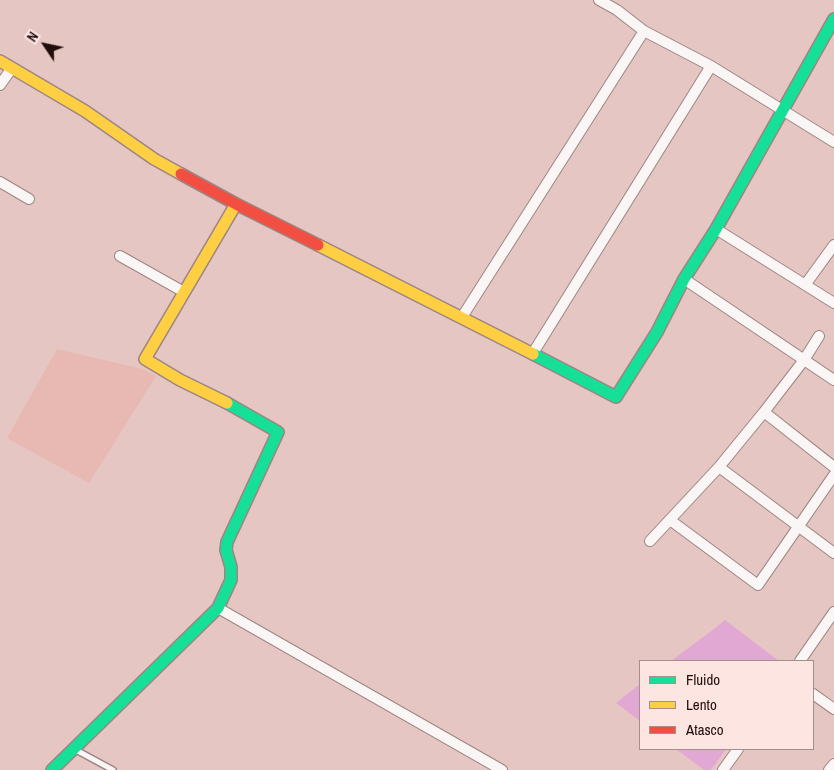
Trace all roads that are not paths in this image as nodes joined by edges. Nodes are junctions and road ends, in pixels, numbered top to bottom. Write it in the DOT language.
graph roads {
  1 [pos="599,0"];
  2 [pos="834,19"];
  3 [pos="644,31"];
  4 [pos="0,61"];
  5 [pos="711,66"];
  6 [pos="12,68"];
  7 [pos="0,85"];
  8 [pos="783,110"];
  9 [pos="834,142"];
  10 [pos="0,182"];
  11 [pos="29,199"];
  12 [pos="236,204"];
  13 [pos="716,229"];
  14 [pos="834,245"];
  15 [pos="120,256"];
  16 [pos="684,279"];
  17 [pos="806,285"];
  18 [pos="184,292"];
  19 [pos="834,303"];
  20 [pos="462,317"];
  21 [pos="818,336"];
  22 [pos="533,353"];
  23 [pos="804,360"];
  24 [pos="834,380"];
  25 [pos="764,412"];
  26 [pos="719,467"];
  27 [pos="834,467"];
  28 [pos="834,475"];
  29 [pos="670,520"];
  30 [pos="798,526"];
  31 [pos="650,541"];
  32 [pos="834,553"];
  33 [pos="218,608"];
  34 [pos="834,612"];
  35 [pos="801,660"];
  36 [pos="814,695"];
  37 [pos="834,709"];
  38 [pos="74,749"];
  39 [pos="737,750"];
  40 [pos="834,764"];
  41 [pos="52,770"];
  42 [pos="113,770"];
  43 [pos="502,770"];
  44 [pos="723,770"];
  45 [pos="829,770"];
  1 -- 3 [label="street"];
  2 -- 8 [label="street"];
  3 -- 5 [label="street"];
  3 -- 20 [label="street"];
  4 -- 6 [label="street"];
  5 -- 8 [label="street"];
  5 -- 22 [label="street"];
  6 -- 7 [label="street"];
  6 -- 12 [label="street"];
  8 -- 9 [label="street"];
  8 -- 13 [label="street"];
  10 -- 11 [label="street"];
  12 -- 18 [label="street"];
  12 -- 20 [label="street"];
  13 -- 16 [label="street"];
  13 -- 17 [label="street"];
  14 -- 17 [label="street"];
  15 -- 18 [label="street"];
  16 -- 22 [label="street"];
  16 -- 23 [label="street"];
  17 -- 19 [label="street"];
  18 -- 33 [label="street"];
  20 -- 22 [label="street"];
  21 -- 23 [label="street"];
  23 -- 24 [label="street"];
  23 -- 25 [label="street"];
  25 -- 26 [label="street"];
  25 -- 27 [label="street"];
  26 -- 29 [label="street"];
  26 -- 30 [label="street"];
  28 -- 30 [label="street"];
  29 -- 30 [label="street"];
  29 -- 31 [label="street"];
  30 -- 32 [label="street"];
  33 -- 38 [label="street"];
  33 -- 43 [label="street"];
  34 -- 35 [label="street"];
  36 -- 37 [label="street"];
  38 -- 41 [label="street"];
  38 -- 42 [label="lane"];
  39 -- 44 [label="street"];
  40 -- 45 [label="street"];
}
